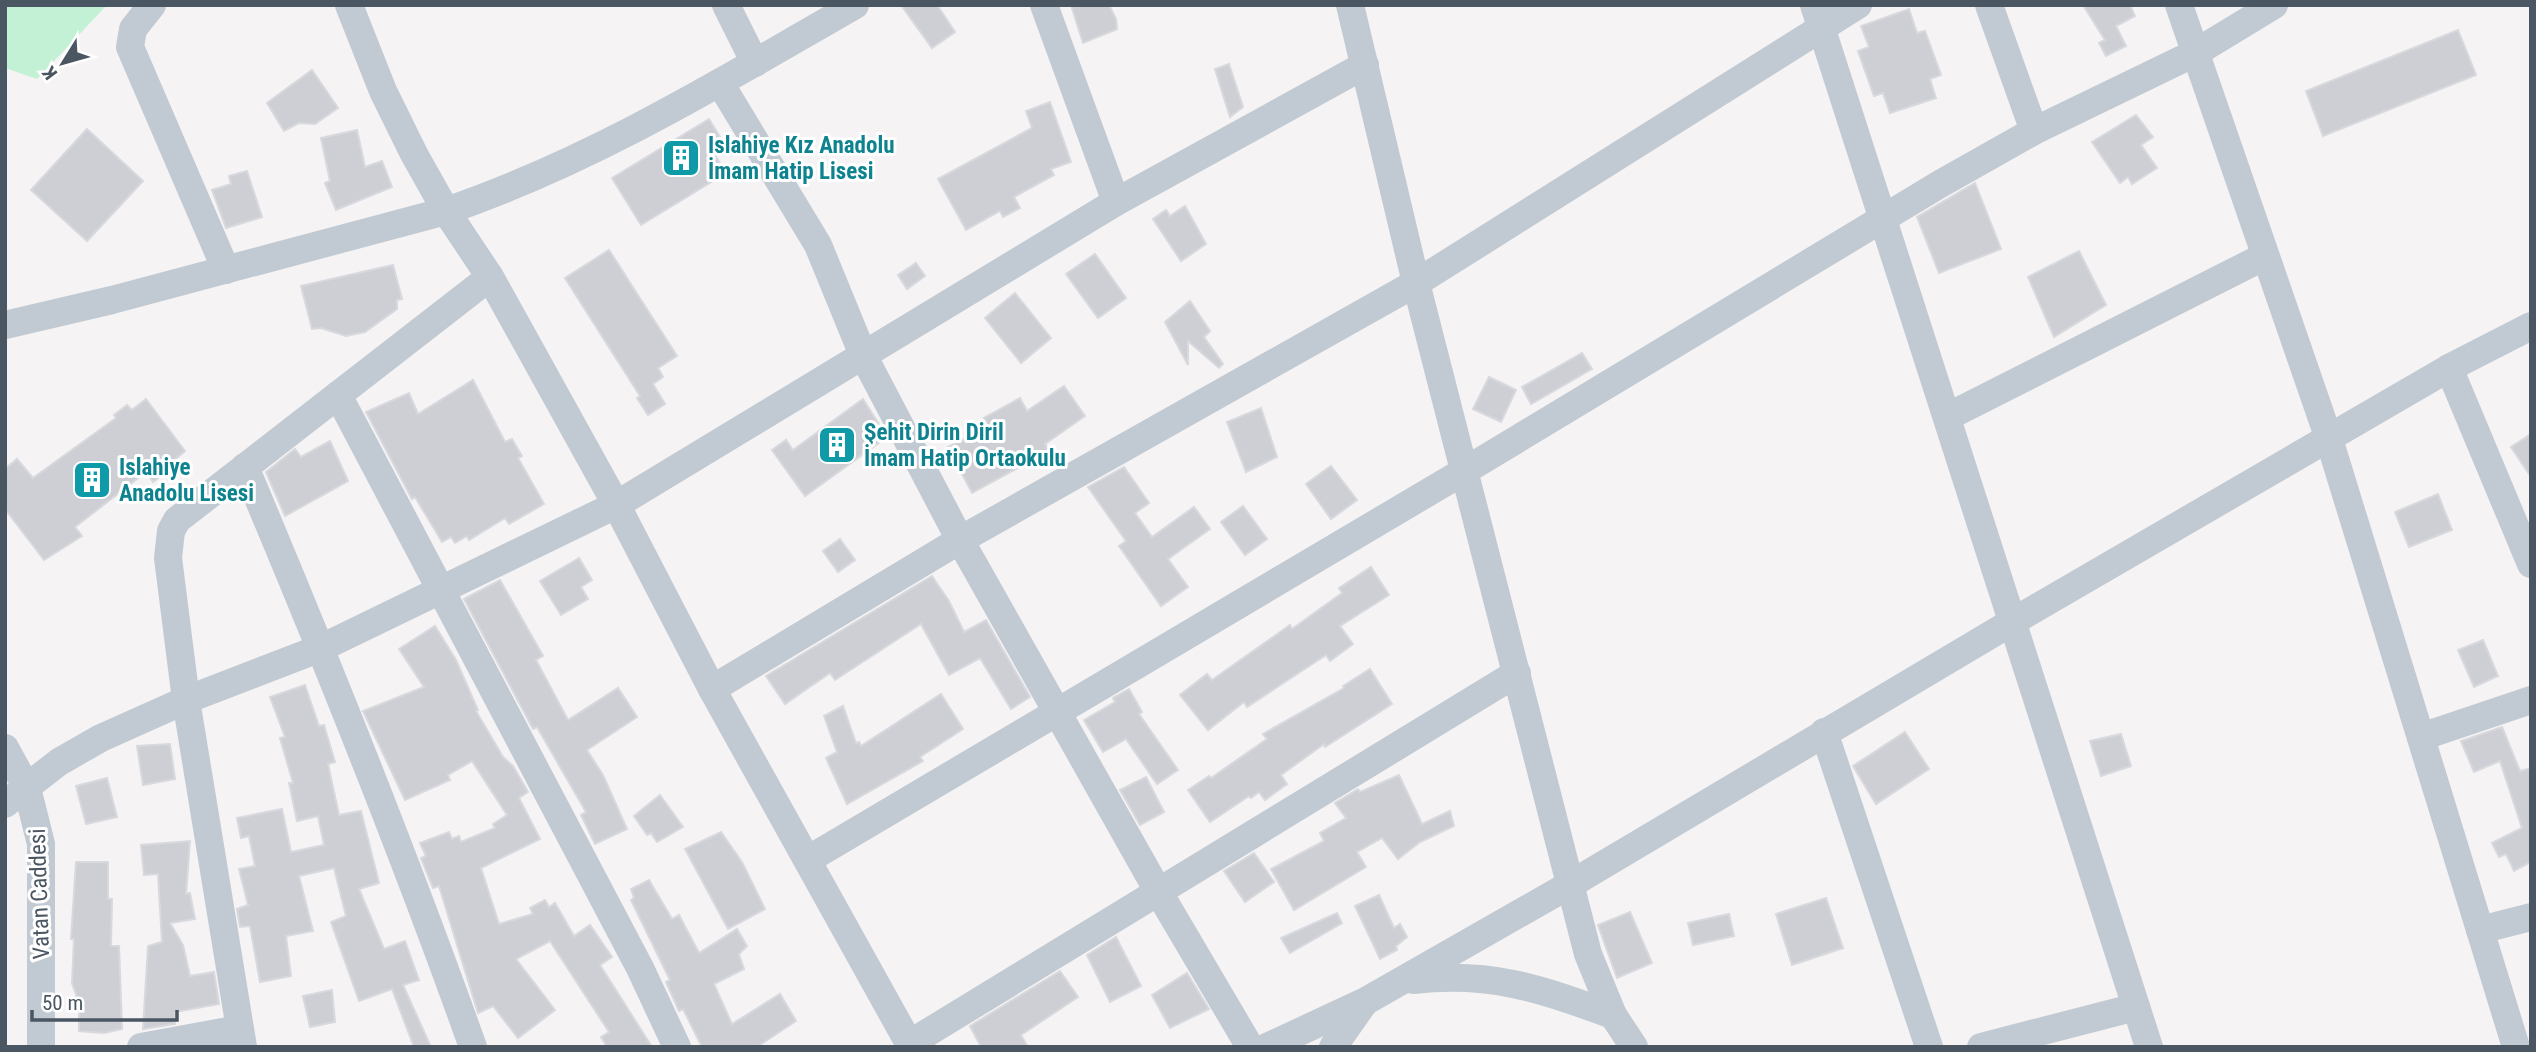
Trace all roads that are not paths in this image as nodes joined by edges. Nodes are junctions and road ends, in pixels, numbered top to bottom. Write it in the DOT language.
graph roads {
  1 [pos="152,5"];
  2 [pos="348,5"];
  3 [pos="726,5"];
  4 [pos="855,5"];
  5 [pos="1044,5"];
  6 [pos="1350,5"];
  7 [pos="1858,5"];
  8 [pos="1989,5"];
  9 [pos="2179,5"];
  10 [pos="2274,5"];
  11 [pos="1818,16"];
  12 [pos="2195,52"];
  13 [pos="755,63"];
  14 [pos="1365,65"];
  15 [pos="720,83"];
  16 [pos="2034,131"];
  17 [pos="1116,202"];
  18 [pos="446,211"];
  19 [pos="1882,218"];
  20 [pos="2265,256"];
  21 [pos="226,270"];
  22 [pos="490,277"];
  23 [pos="1416,283"];
  24 [pos="5,325"];
  25 [pos="2531,326"];
  26 [pos="863,355"];
  27 [pos="2449,368"];
  28 [pos="338,395"];
  29 [pos="1947,417"];
  30 [pos="2329,439"];
  31 [pos="246,467"];
  32 [pos="1466,470"];
  33 [pos="617,505"];
  34 [pos="960,540"];
  35 [pos="2531,564"];
  36 [pos="438,589"];
  37 [pos="2012,622"];
  38 [pos="321,648"];
  39 [pos="1517,673"];
  40 [pos="712,689"];
  41 [pos="2531,700"];
  42 [pos="186,701"];
  43 [pos="1058,709"];
  44 [pos="1824,732"];
  45 [pos="2421,737"];
  46 [pos="5,748"];
  47 [pos="16,796"];
  48 [pos="809,859"];
  49 [pos="1571,884"];
  50 [pos="1158,891"];
  51 [pos="2531,917"];
  52 [pos="2480,930"];
  53 [pos="1400,981"];
  54 [pos="1366,1001"];
  55 [pos="2136,1007"];
  56 [pos="1613,1015"];
  57 [pos="241,1038"];
  58 [pos="910,1045"];
  59 [pos="41,1047"];
  60 [pos="141,1047"];
  61 [pos="472,1047"];
  62 [pos="677,1047"];
  63 [pos="1250,1047"];
  64 [pos="1267,1047"];
  65 [pos="1333,1047"];
  66 [pos="1634,1047"];
  67 [pos="1929,1047"];
  68 [pos="1981,1047"];
  69 [pos="2149,1047"];
  70 [pos="2516,1047"];
  1 -- 21 [label="street"];
  2 -- 18 [label="street"];
  3 -- 13 [label="street"];
  4 -- 13 [label="street"];
  5 -- 17 [label="street"];
  6 -- 14 [label="street"];
  7 -- 11 [label="street"];
  8 -- 16 [label="street"];
  9 -- 12 [label="street"];
  10 -- 12 [label="street"];
  11 -- 19 [label="street"];
  11 -- 23 [label="street"];
  12 -- 16 [label="street"];
  12 -- 20 [label="street"];
  13 -- 15 [label="street"];
  14 -- 17 [label="street"];
  14 -- 23 [label="street"];
  15 -- 18 [label="street"];
  15 -- 26 [label="street"];
  16 -- 19 [label="street"];
  17 -- 26 [label="street"];
  18 -- 21 [label="street"];
  18 -- 22 [label="street"];
  19 -- 29 [label="street"];
  19 -- 32 [label="street"];
  20 -- 29 [label="street"];
  20 -- 30 [label="street"];
  21 -- 24 [label="street"];
  22 -- 28 [label="street"];
  22 -- 33 [label="street"];
  23 -- 32 [label="street"];
  23 -- 34 [label="street"];
  25 -- 27 [label="street"];
  26 -- 33 [label="street"];
  26 -- 34 [label="street"];
  27 -- 30 [label="street"];
  27 -- 35 [label="street"];
  28 -- 31 [label="street"];
  28 -- 36 [label="street"];
  29 -- 37 [label="street"];
  30 -- 37 [label="street"];
  30 -- 45 [label="street"];
  31 -- 38 [label="street"];
  31 -- 42 [label="street"];
  32 -- 39 [label="street"];
  32 -- 43 [label="street"];
  33 -- 36 [label="street"];
  33 -- 40 [label="street"];
  34 -- 40 [label="street"];
  34 -- 43 [label="street"];
  36 -- 38 [label="street"];
  36 -- 62 [label="street"];
  37 -- 44 [label="street"];
  37 -- 55 [label="street"];
  38 -- 42 [label="street"];
  38 -- 61 [label="street"];
  39 -- 49 [label="street"];
  39 -- 50 [label="street"];
  40 -- 48 [label="street"];
  41 -- 45 [label="street"];
  42 -- 47 [label="street"];
  42 -- 57 [label="street"];
  43 -- 48 [label="street"];
  43 -- 50 [label="street"];
  44 -- 49 [label="street"];
  44 -- 67 [label="street"];
  45 -- 52 [label="street"];
  46 -- 47 [label="street, Vatan Caddesi"];
  47 -- 59 [label="street, Vatan Caddesi"];
  48 -- 58 [label="street"];
  49 -- 53 [label="street"];
  49 -- 56 [label="street"];
  50 -- 58 [label="street"];
  50 -- 63 [label="street"];
  51 -- 52 [label="street"];
  52 -- 70 [label="street"];
  53 -- 54 [label="street"];
  53 -- 56 [label="street"];
  54 -- 64 [label="street"];
  54 -- 65 [label="street"];
  55 -- 68 [label="street"];
  55 -- 69 [label="street"];
  56 -- 66 [label="street"];
  57 -- 60 [label="street"];
}
